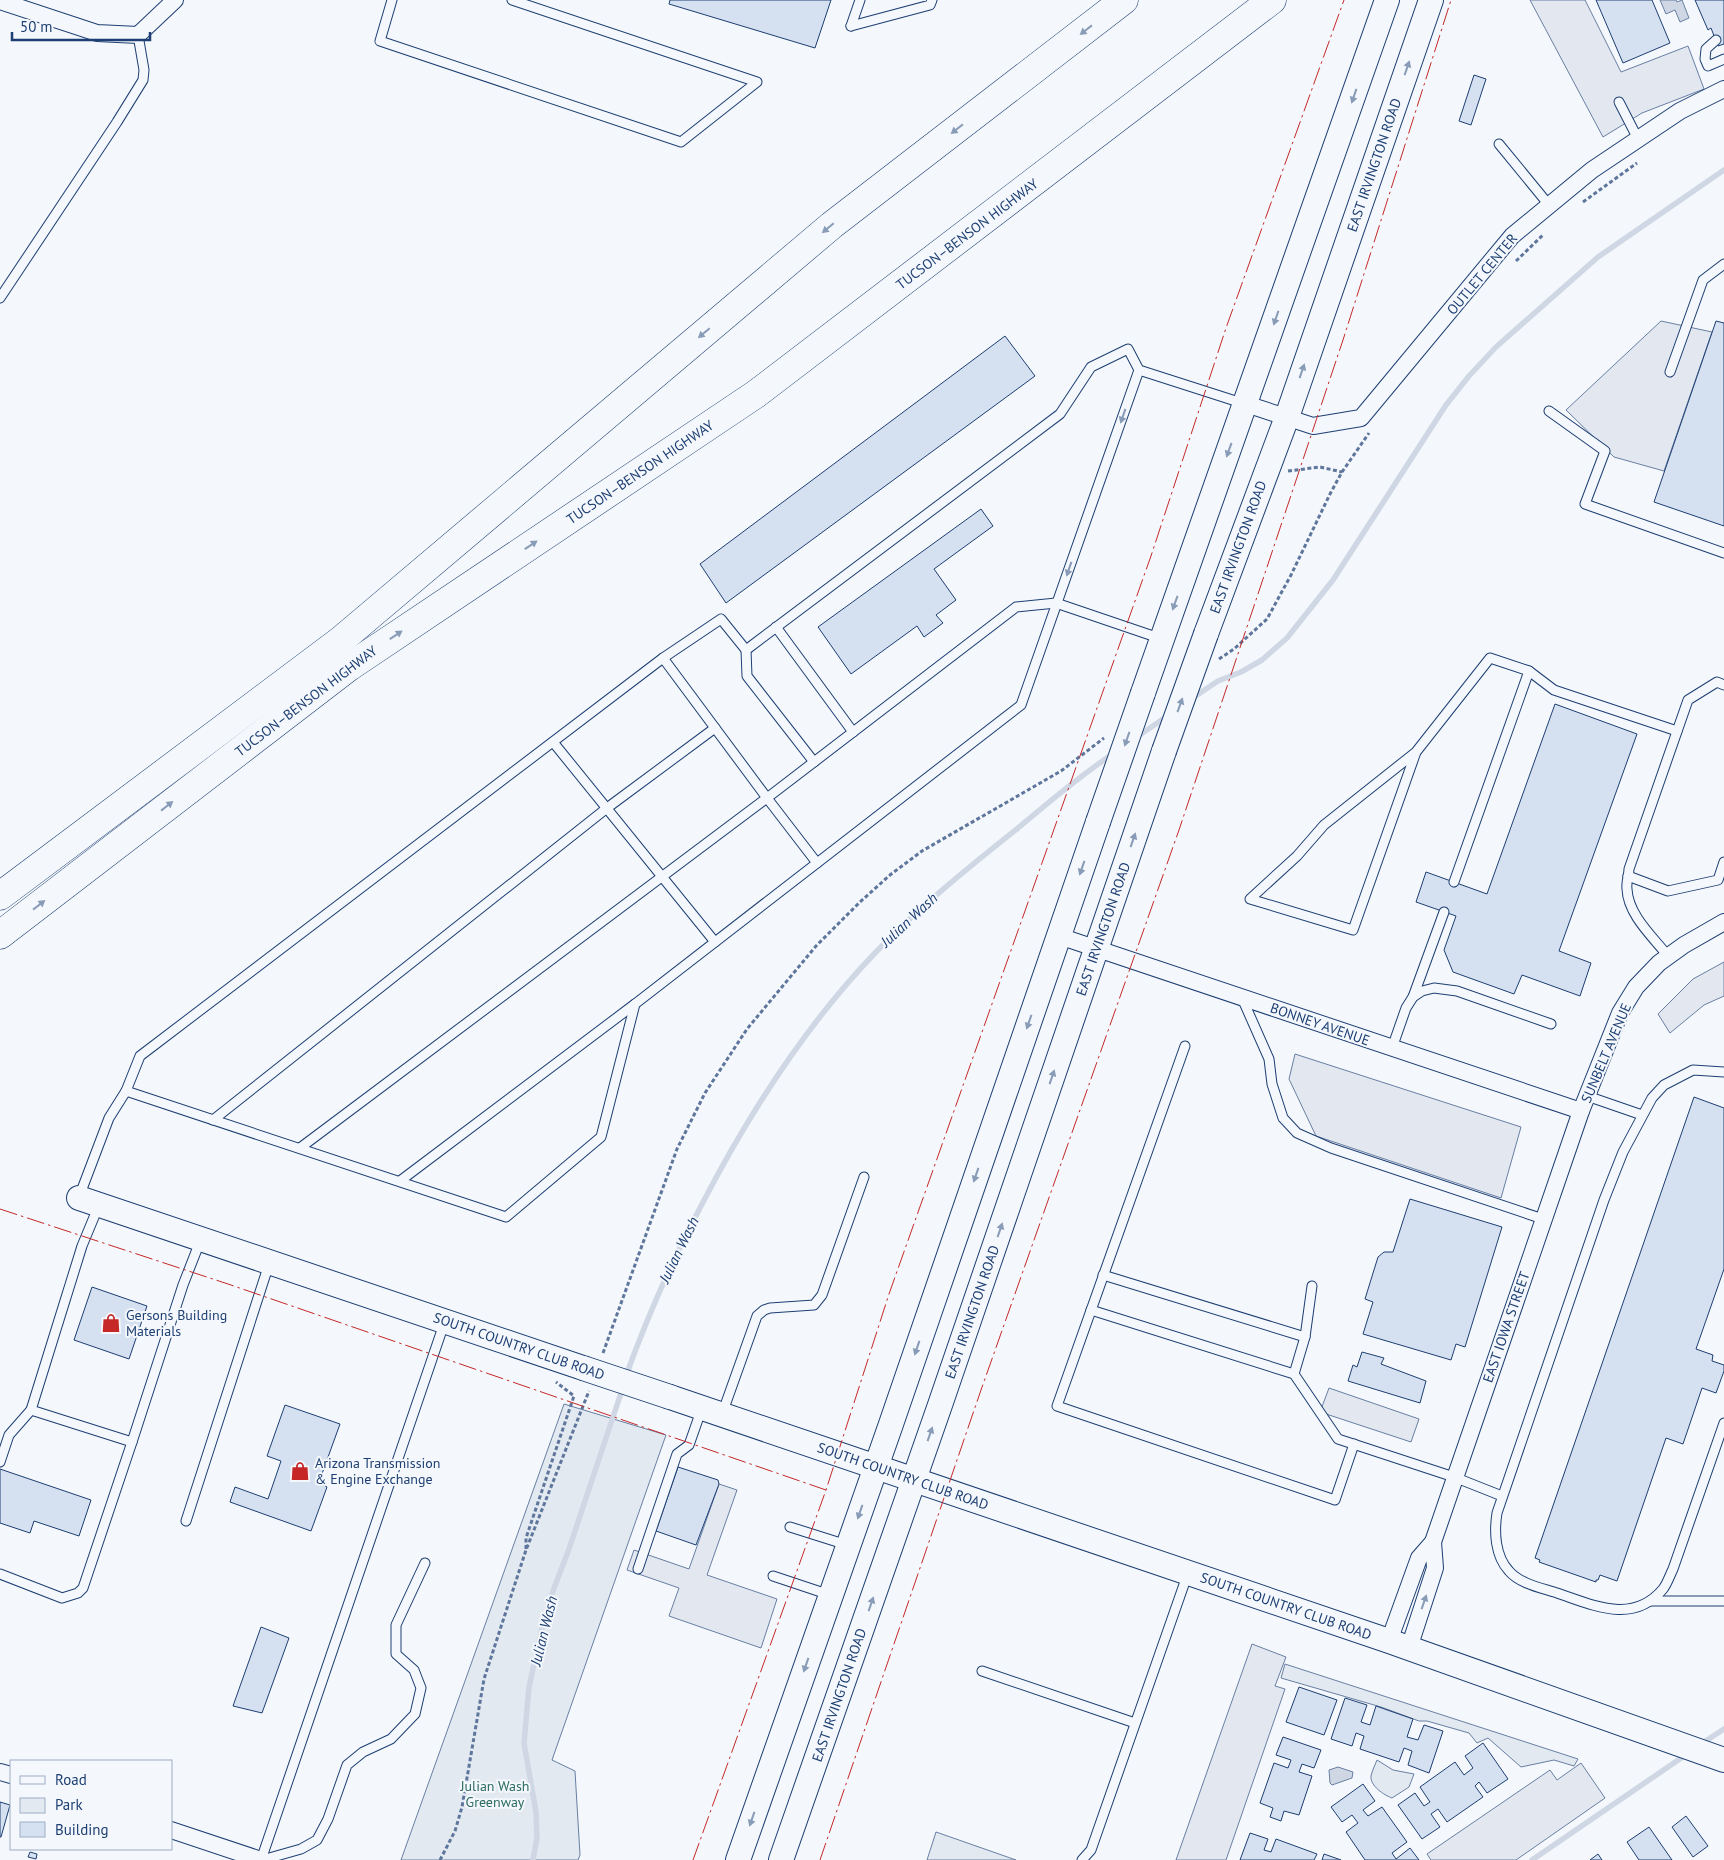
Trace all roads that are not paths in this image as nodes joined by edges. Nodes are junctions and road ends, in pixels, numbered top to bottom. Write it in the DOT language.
graph roads {
  1 [pos="175,0"];
  2 [pos="392,0"];
  3 [pos="512,0"];
  4 [pos="548,0"];
  5 [pos="860,0"];
  6 [pos="932,0"];
  7 [pos="1124,0"];
  8 [pos="1272,0"];
  9 [pos="1387,0"];
  10 [pos="1431,0"];
  11 [pos="0,1"];
  12 [pos="544,10"];
  13 [pos="138,35"];
  14 [pos="1716,40"];
  15 [pos="1724,59"];
  16 [pos="1724,89"];
  17 [pos="1619,102"];
  18 [pos="1638,139"];
  19 [pos="1499,144"];
  20 [pos="1549,205"];
  21 [pos="1724,264"];
  22 [pos="0,298"];
  23 [pos="1139,370"];
  24 [pos="1670,372"];
  25 [pos="1246,404"];
  26 [pos="1549,411"];
  27 [pos="1286,417"];
  28 [pos="1724,553"];
  29 [pos="1056,603"];
  30 [pos="776,627"];
  31 [pos="1162,639"];
  32 [pos="746,650"];
  33 [pos="664,658"];
  34 [pos="1529,671"];
  35 [pos="1724,685"];
  36 [pos="715,728"];
  37 [pos="1677,731"];
  38 [pos="853,732"];
  39 [pos="553,742"];
  40 [pos="1416,752"];
  41 [pos="814,762"];
  42 [pos="767,798"];
  43 [pos="607,808"];
  44 [pos="1724,862"];
  45 [pos="817,863"];
  46 [pos="662,876"];
  47 [pos="1628,876"];
  48 [pos="1454,882"];
  49 [pos="0,896"];
  50 [pos="1444,912"];
  51 [pos="1724,922"];
  52 [pos="0,935"];
  53 [pos="1059,936"];
  54 [pos="715,942"];
  55 [pos="1096,949"];
  56 [pos="1668,956"];
  57 [pos="1413,997"];
  58 [pos="1242,998"];
  59 [pos="635,1004"];
  60 [pos="1551,1024"];
  61 [pos="1184,1046"];
  62 [pos="1392,1048"];
  63 [pos="1724,1072"];
  64 [pos="126,1091"];
  65 [pos="1584,1104"];
  66 [pos="1642,1115"];
  67 [pos="213,1120"];
  68 [pos="300,1148"];
  69 [pos="864,1177"];
  70 [pos="400,1182"];
  71 [pos="89,1201"];
  72 [pos="1543,1219"];
  73 [pos="201,1239"];
  74 [pos="270,1262"];
  75 [pos="1103,1275"];
  76 [pos="1312,1286"];
  77 [pos="1091,1310"];
  78 [pos="445,1321"];
  79 [pos="1305,1337"];
  80 [pos="1294,1374"];
  81 [pos="31,1410"];
  82 [pos="712,1411"];
  83 [pos="1724,1423"];
  84 [pos="132,1442"];
  85 [pos="1354,1444"];
  86 [pos="0,1462"];
  87 [pos="876,1466"];
  88 [pos="1454,1477"];
  89 [pos="914,1480"];
  90 [pos="1502,1496"];
  91 [pos="186,1521"];
  92 [pos="790,1527"];
  93 [pos="848,1545"];
  94 [pos="425,1563"];
  95 [pos="638,1569"];
  96 [pos="1188,1573"];
  97 [pos="0,1574"];
  98 [pos="773,1576"];
  99 [pos="831,1595"];
  100 [pos="1723,1597"];
  101 [pos="1650,1601"];
  102 [pos="1399,1644"];
  103 [pos="982,1671"];
  104 [pos="1135,1723"];
  105 [pos="1717,1758"];
  106 [pos="172,1830"];
  107 [pos="261,1860"];
  108 [pos="738,1860"];
  109 [pos="781,1860"];
  110 [pos="1082,1860"];
  1 -- 13 [label="street"];
  2 -- 12 [label="lane"];
  3 -- 12 [label="lane"];
  4 -- 12 [label="lane"];
  5 -- 6 [label="lane"];
  7 -- 49 [label="highway, TUCSON–BENSON HIGHWAY, one-way"];
  52 -- 8 [label="highway, TUCSON–BENSON HIGHWAY, one-way"];
  9 -- 25 [label="main road, one-way"];
  27 -- 10 [label="main road, EAST IRVINGTON ROAD, one-way"];
  11 -- 13 [label="street"];
  13 -- 22 [label="lane"];
  14 -- 15 [label="lane"];
  16 -- 18 [label="street, OUTLET CENTER"];
  17 -- 18 [label="lane"];
  18 -- 20 [label="street, OUTLET CENTER"];
  19 -- 20 [label="lane"];
  20 -- 27 [label="street, OUTLET CENTER"];
  21 -- 24 [label="lane"];
  23 -- 25 [label="lane"];
  23 -- 29 [label="lane, one-way"];
  23 -- 30 [label="lane"];
  25 -- 27 [label="street, OUTLET CENTER"];
  25 -- 31 [label="main road, one-way"];
  26 -- 28 [label="lane"];
  55 -- 27 [label="main road, EAST IRVINGTON ROAD, one-way, bridge"];
  29 -- 31 [label="lane"];
  29 -- 38 [label="lane"];
  29 -- 45 [label="lane"];
  30 -- 32 [label="lane"];
  30 -- 38 [label="lane"];
  31 -- 53 [label="main road, one-way, bridge"];
  32 -- 33 [label="lane"];
  32 -- 41 [label="lane"];
  33 -- 36 [label="lane"];
  33 -- 39 [label="lane"];
  34 -- 37 [label="lane"];
  34 -- 40 [label="lane"];
  34 -- 48 [label="lane"];
  35 -- 37 [label="lane"];
  36 -- 42 [label="lane"];
  36 -- 43 [label="lane"];
  37 -- 47 [label="lane"];
  38 -- 41 [label="lane"];
  39 -- 43 [label="lane"];
  39 -- 64 [label="lane"];
  40 -- 40 [label="lane"];
  41 -- 42 [label="lane"];
  42 -- 45 [label="lane"];
  42 -- 46 [label="lane"];
  43 -- 46 [label="lane"];
  43 -- 67 [label="lane"];
  44 -- 47 [label="lane"];
  45 -- 54 [label="lane"];
  46 -- 54 [label="lane"];
  46 -- 68 [label="lane"];
  47 -- 56 [label="lane"];
  50 -- 57 [label="lane"];
  51 -- 56 [label="street, SUNBELT AVENUE"];
  53 -- 55 [label="street, BONNEY AVENUE"];
  53 -- 87 [label="main road, one-way"];
  54 -- 59 [label="lane"];
  55 -- 58 [label="street, BONNEY AVENUE"];
  89 -- 55 [label="main road, EAST IRVINGTON ROAD, one-way"];
  56 -- 65 [label="street, SUNBELT AVENUE"];
  57 -- 60 [label="lane"];
  57 -- 62 [label="lane"];
  58 -- 62 [label="street, BONNEY AVENUE"];
  58 -- 72 [label="lane"];
  59 -- 70 [label="lane"];
  59 -- 70 [label="lane"];
  61 -- 75 [label="lane"];
  62 -- 65 [label="street, BONNEY AVENUE"];
  63 -- 66 [label="lane"];
  64 -- 67 [label="lane"];
  64 -- 71 [label="lane"];
  65 -- 66 [label="lane"];
  65 -- 72 [label="street, EAST IOWA STREET"];
  66 -- 90 [label="lane"];
  67 -- 68 [label="lane"];
  68 -- 70 [label="lane"];
  69 -- 82 [label="lane"];
  71 -- 73 [label="main road, SOUTH COUNTRY CLUB ROAD"];
  71 -- 81 [label="lane"];
  72 -- 88 [label="street, EAST IOWA STREET"];
  73 -- 74 [label="main road, SOUTH COUNTRY CLUB ROAD"];
  73 -- 84 [label="lane"];
  74 -- 78 [label="main road, SOUTH COUNTRY CLUB ROAD"];
  74 -- 91 [label="lane"];
  75 -- 77 [label="lane"];
  75 -- 79 [label="lane"];
  76 -- 79 [label="lane"];
  77 -- 80 [label="lane"];
  77 -- 85 [label="lane"];
  78 -- 82 [label="main road, SOUTH COUNTRY CLUB ROAD, bridge"];
  78 -- 107 [label="lane"];
  79 -- 80 [label="lane"];
  80 -- 85 [label="lane"];
  81 -- 84 [label="lane"];
  81 -- 86 [label="lane"];
  82 -- 87 [label="main road, SOUTH COUNTRY CLUB ROAD"];
  82 -- 95 [label="lane"];
  83 -- 101 [label="lane"];
  84 -- 97 [label="lane"];
  85 -- 88 [label="lane"];
  87 -- 89 [label="main road, SOUTH COUNTRY CLUB ROAD"];
  87 -- 93 [label="main road, one-way"];
  88 -- 90 [label="lane"];
  88 -- 102 [label="street, EAST IOWA STREET"];
  89 -- 96 [label="main road, SOUTH COUNTRY CLUB ROAD"];
  109 -- 89 [label="main road, EAST IRVINGTON ROAD, one-way"];
  90 -- 101 [label="lane"];
  92 -- 93 [label="lane"];
  93 -- 99 [label="main road"];
  94 -- 107 [label="lane"];
  96 -- 102 [label="main road, SOUTH COUNTRY CLUB ROAD"];
  96 -- 104 [label="lane"];
  98 -- 99 [label="lane"];
  99 -- 108 [label="main road, one-way"];
  100 -- 101 [label="lane"];
  102 -- 105 [label="main road, SOUTH COUNTRY CLUB ROAD"];
  103 -- 104 [label="lane"];
  104 -- 110 [label="lane"];
  106 -- 107 [label="street"];
}
